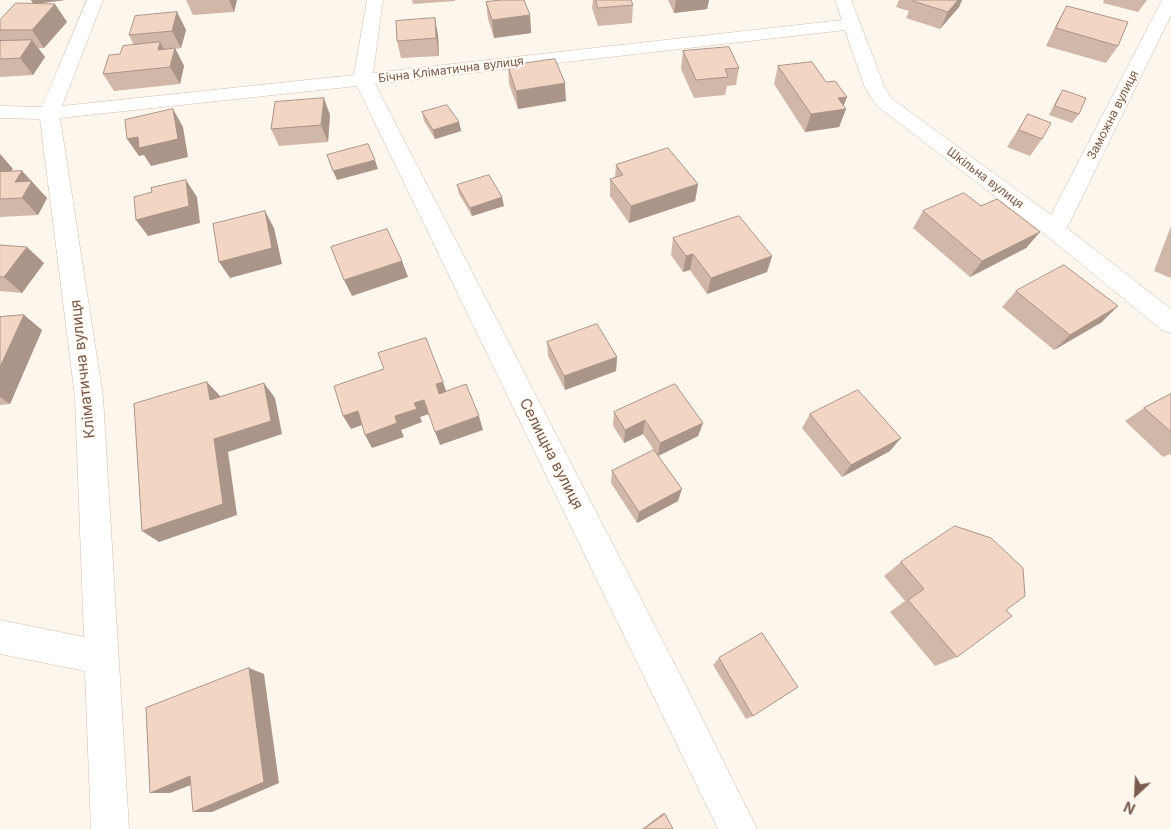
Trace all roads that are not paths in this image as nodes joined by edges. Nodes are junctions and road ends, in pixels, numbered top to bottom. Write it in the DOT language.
graph roads {
  1 [pos="95,0"];
  2 [pos="375,0"];
  3 [pos="843,0"];
  4 [pos="1170,0"];
  5 [pos="852,24"];
  6 [pos="363,80"];
  7 [pos="0,112"];
  8 [pos="49,113"];
  9 [pos="1055,230"];
  10 [pos="1171,323"];
  11 [pos="0,637"];
  12 [pos="102,658"];
  13 [pos="110,829"];
  14 [pos="738,829"];
  1 -- 8 [label="street"];
  2 -- 6 [label="street"];
  3 -- 5 [label="street, Шкільна вулиця"];
  4 -- 9 [label="street, Заможна вулиця"];
  5 -- 6 [label="street, Бічна Кліматична вулиця"];
  5 -- 9 [label="street, Шкільна вулиця"];
  6 -- 8 [label="street, Бічна Кліматична вулиця"];
  6 -- 14 [label="street, Селищна вулиця"];
  7 -- 8 [label="street"];
  8 -- 12 [label="street, Кліматична вулиця"];
  9 -- 10 [label="street, Шкільна вулиця"];
  11 -- 12 [label="street"];
  12 -- 13 [label="street, Кліматична вулиця"];
}
